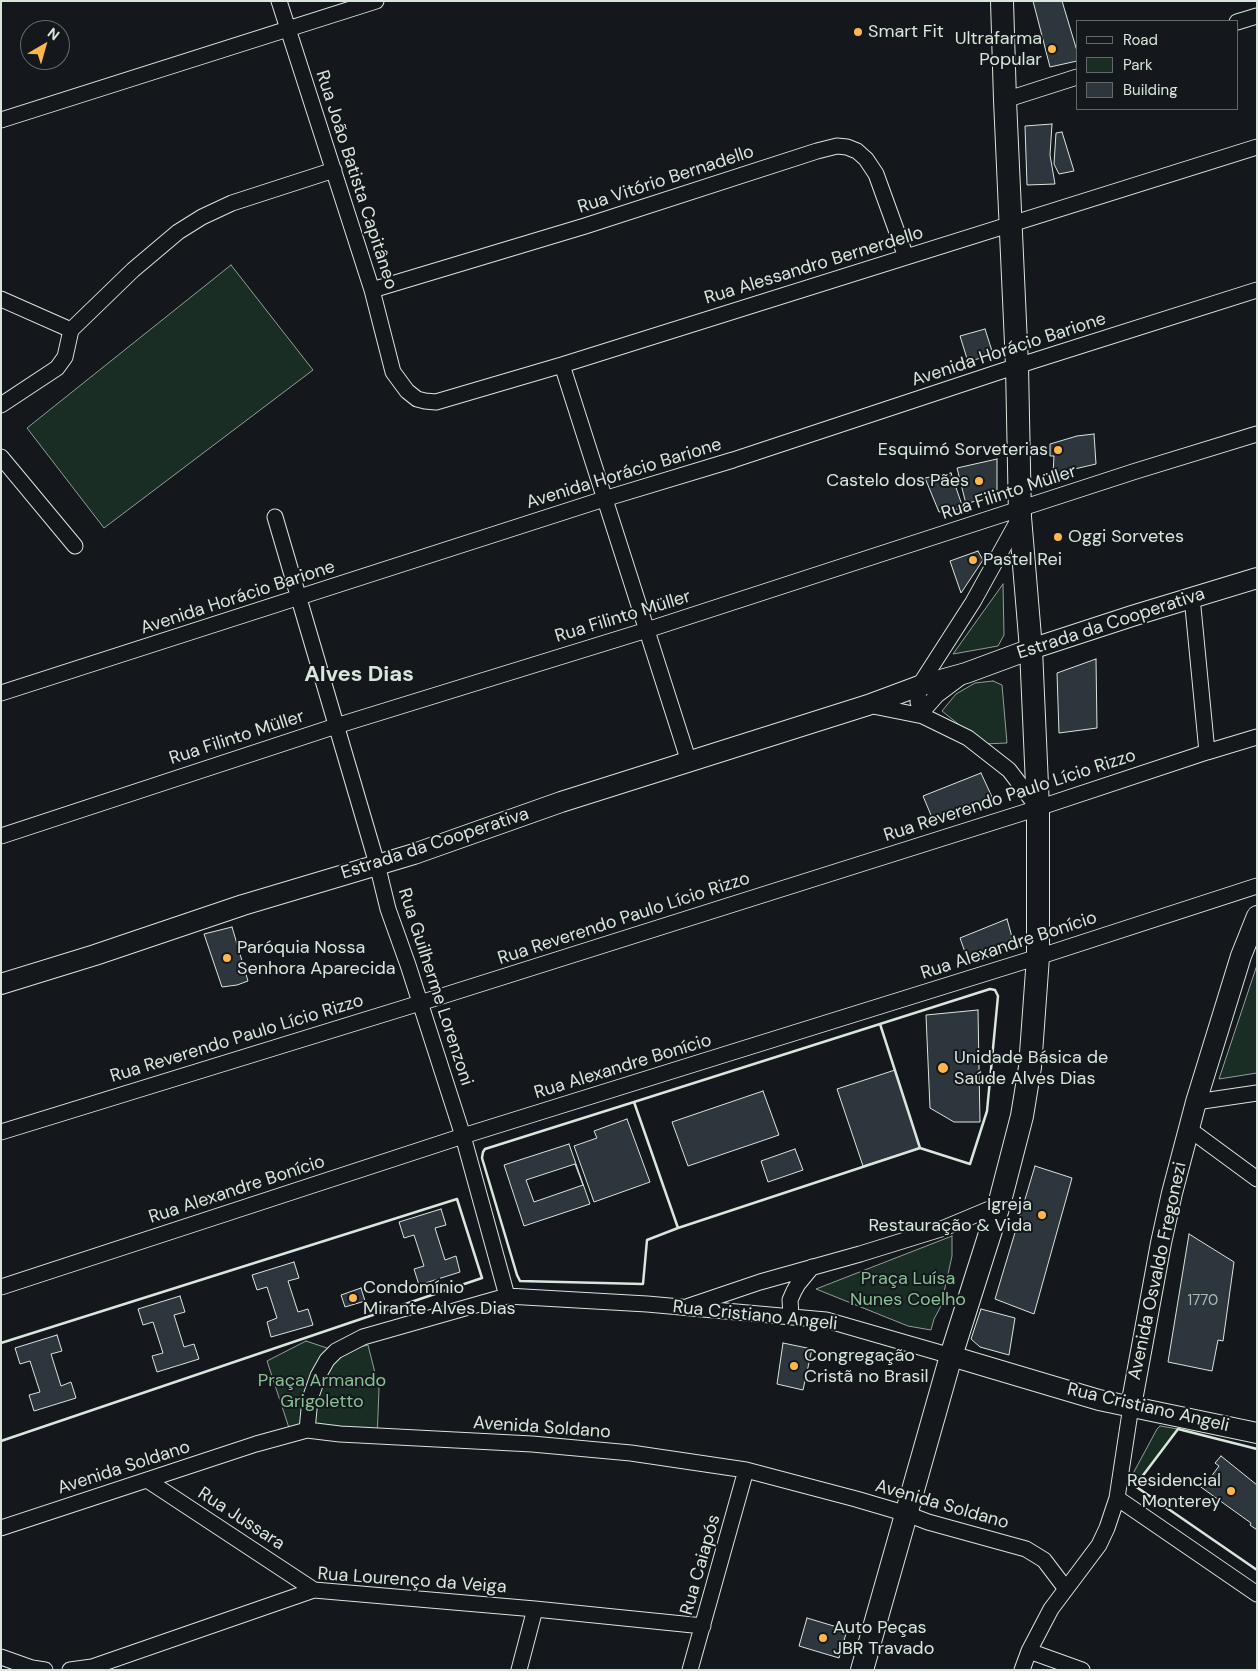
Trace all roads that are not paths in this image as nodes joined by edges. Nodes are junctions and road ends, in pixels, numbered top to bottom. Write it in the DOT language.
graph roads {
  1 [pos="279,1"];
  2 [pos="376,1"];
  3 [pos="1002,1"];
  4 [pos="1257,16"];
  5 [pos="1238,22"];
  6 [pos="288,30"];
  7 [pos="1076,77"];
  8 [pos="1005,100"];
  9 [pos="1,120"];
  10 [pos="1257,147"];
  11 [pos="334,170"];
  12 [pos="1012,224"];
  13 [pos="906,257"];
  14 [pos="372,290"];
  15 [pos="1257,290"];
  16 [pos="1,299"];
  17 [pos="71,330"];
  18 [pos="562,365"];
  19 [pos="1017,366"];
  20 [pos="393,372"];
  21 [pos="1,405"];
  22 [pos="1257,434"];
  23 [pos="1,457"];
  24 [pos="604,500"];
  25 [pos="1020,513"];
  26 [pos="275,517"];
  27 [pos="75,546"];
  28 [pos="1257,578"];
  29 [pos="1192,597"];
  30 [pos="298,598"];
  31 [pos="646,630"];
  32 [pos="1031,649"];
  33 [pos="966,673"];
  34 [pos="918,686"];
  35 [pos="1,694"];
  36 [pos="868,705"];
  37 [pos="923,714"];
  38 [pos="336,726"];
  39 [pos="1257,737"];
  40 [pos="1207,752"];
  41 [pos="689,762"];
  42 [pos="1038,808"];
  43 [pos="1,836"];
  44 [pos="377,864"];
  45 [pos="1257,886"];
  46 [pos="1257,916"];
  47 [pos="1038,957"];
  48 [pos="1,984"];
  49 [pos="420,1003"];
  50 [pos="1257,1093"];
  51 [pos="1196,1102"];
  52 [pos="1189,1130"];
  53 [pos="1,1132"];
  54 [pos="463,1136"];
  55 [pos="1257,1179"];
  56 [pos="999,1205"];
  57 [pos="812,1267"];
  58 [pos="1,1286"];
  59 [pos="507,1296"];
  60 [pos="685,1308"];
  61 [pos="791,1316"];
  62 [pos="951,1356"];
  63 [pos="1131,1406"];
  64 [pos="308,1430"];
  65 [pos="1257,1433"];
  66 [pos="746,1470"];
  67 [pos="147,1480"];
  68 [pos="1117,1498"];
  69 [pos="907,1514"];
  70 [pos="1,1528"];
  71 [pos="1066,1589"];
  72 [pos="314,1590"];
  73 [pos="1257,1594"];
  74 [pos="535,1609"];
  75 [pos="703,1626"];
  76 [pos="1029,1651"];
  77 [pos="1,1657"];
  78 [pos="93,1668"];
  79 [pos="45,1670"];
  80 [pos="70,1670"];
  81 [pos="519,1670"];
  82 [pos="690,1670"];
  83 [pos="862,1670"];
  84 [pos="1022,1670"];
  85 [pos="1082,1670"];
  1 -- 6 [label="street, Rua João Batista Capitâneo"];
  2 -- 6 [label="street"];
  3 -- 8 [label="main road"];
  4 -- 5 [label="street"];
  6 -- 9 [label="street"];
  6 -- 11 [label="street, Rua João Batista Capitâneo"];
  7 -- 8 [label="street"];
  8 -- 12 [label="main road"];
  10 -- 12 [label="street, Rua Alessandro Bernerdello"];
  11 -- 14 [label="street, Rua João Batista Capitâneo"];
  11 -- 17 [label="street"];
  12 -- 13 [label="street, Rua Alessandro Bernerdello"];
  12 -- 19 [label="main road"];
  13 -- 14 [label="street, Rua Vitório Bernadello"];
  13 -- 18 [label="street, Rua Alessandro Bernerdello"];
  14 -- 20 [label="street, Rua João Batista Capitâneo"];
  15 -- 19 [label="street, Avenida Horácio Barione"];
  16 -- 17 [label="street"];
  17 -- 21 [label="street"];
  18 -- 20 [label="street, Rua Alessandro Bernerdello"];
  18 -- 24 [label="street"];
  19 -- 24 [label="street, Avenida Horácio Barione"];
  19 -- 25 [label="main road"];
  22 -- 25 [label="street, Rua Filinto Müller"];
  23 -- 27 [label="street"];
  24 -- 30 [label="street, Avenida Horácio Barione"];
  24 -- 31 [label="street"];
  25 -- 31 [label="street, Rua Filinto Müller"];
  25 -- 32 [label="main road"];
  25 -- 34 [label="street"];
  26 -- 30 [label="street, Rua Guilherme Lorenzoni"];
  28 -- 29 [label="street, Estrada da Cooperativa"];
  29 -- 32 [label="street, Estrada da Cooperativa"];
  29 -- 40 [label="street"];
  30 -- 35 [label="street, Avenida Horácio Barione"];
  30 -- 38 [label="street, Rua Guilherme Lorenzoni"];
  31 -- 38 [label="street, Rua Filinto Müller"];
  31 -- 41 [label="street"];
  32 -- 33 [label="street, Estrada da Cooperativa"];
  32 -- 42 [label="main road"];
  33 -- 34 [label="street, Estrada da Cooperativa"];
  33 -- 37 [label="street, Estrada da Cooperativa"];
  34 -- 36 [label="street, Estrada da Cooperativa"];
  34 -- 37 [label="street"];
  36 -- 37 [label="street, Estrada da Cooperativa"];
  36 -- 41 [label="street, Estrada da Cooperativa"];
  37 -- 42 [label="street"];
  38 -- 43 [label="street, Rua Filinto Müller"];
  38 -- 44 [label="street, Rua Guilherme Lorenzoni"];
  39 -- 40 [label="street, Rua Reverendo Paulo Lício Rizzo"];
  40 -- 42 [label="street, Rua Reverendo Paulo Lício Rizzo"];
  41 -- 44 [label="street, Estrada da Cooperativa"];
  42 -- 47 [label="main road"];
  42 -- 49 [label="street, Rua Reverendo Paulo Lício Rizzo"];
  44 -- 48 [label="street, Estrada da Cooperativa"];
  44 -- 49 [label="street, Rua Guilherme Lorenzoni"];
  45 -- 47 [label="street, Rua Alexandre Bonício"];
  46 -- 51 [label="street, Avenida Osvaldo Fregonezi"];
  47 -- 54 [label="street, Rua Alexandre Bonício"];
  47 -- 56 [label="main road"];
  49 -- 53 [label="street, Rua Reverendo Paulo Lício Rizzo"];
  49 -- 54 [label="street, Rua Guilherme Lorenzoni"];
  50 -- 51 [label="street"];
  51 -- 52 [label="street, Avenida Osvaldo Fregonezi"];
  52 -- 55 [label="street"];
  52 -- 63 [label="street, Avenida Osvaldo Fregonezi"];
  54 -- 58 [label="street, Rua Alexandre Bonício"];
  54 -- 59 [label="street, Rua Guilherme Lorenzoni"];
  56 -- 57 [label="street"];
  56 -- 62 [label="main road"];
  57 -- 60 [label="street"];
  57 -- 61 [label="street"];
  59 -- 60 [label="street, Rua Cristiano Angeli"];
  59 -- 64 [label="street, Rua Cristiano Angeli"];
  60 -- 61 [label="street, Rua Cristiano Angeli"];
  61 -- 62 [label="street, Rua Cristiano Angeli"];
  62 -- 63 [label="street, Rua Cristiano Angeli"];
  62 -- 69 [label="main road"];
  63 -- 65 [label="street, Rua Cristiano Angeli"];
  63 -- 68 [label="street, Avenida Osvaldo Fregonezi"];
  64 -- 66 [label="street, Avenida Soldano"];
  64 -- 67 [label="street, Avenida Soldano"];
  66 -- 69 [label="street, Avenida Soldano"];
  66 -- 75 [label="street, Rua Caiapós"];
  67 -- 70 [label="street, Avenida Soldano"];
  67 -- 72 [label="street, Rua Jussara"];
  68 -- 71 [label="street, Avenida Osvaldo Fregonezi"];
  68 -- 73 [label="street"];
  69 -- 71 [label="street, Avenida Soldano"];
  69 -- 83 [label="main road"];
  71 -- 76 [label="street, Avenida Osvaldo Fregonezi"];
  72 -- 74 [label="street, Rua Lourenço da Veiga"];
  72 -- 78 [label="street, Rua Lourenço da Veiga"];
  74 -- 75 [label="street, Rua Lourenço da Veiga"];
  74 -- 81 [label="street"];
  75 -- 82 [label="street, Rua Caiapós"];
  76 -- 84 [label="street, Avenida Osvaldo Fregonezi"];
  76 -- 85 [label="street"];
  77 -- 79 [label="street"];
  78 -- 80 [label="street, Rua Lourenço da Veiga"];
}
